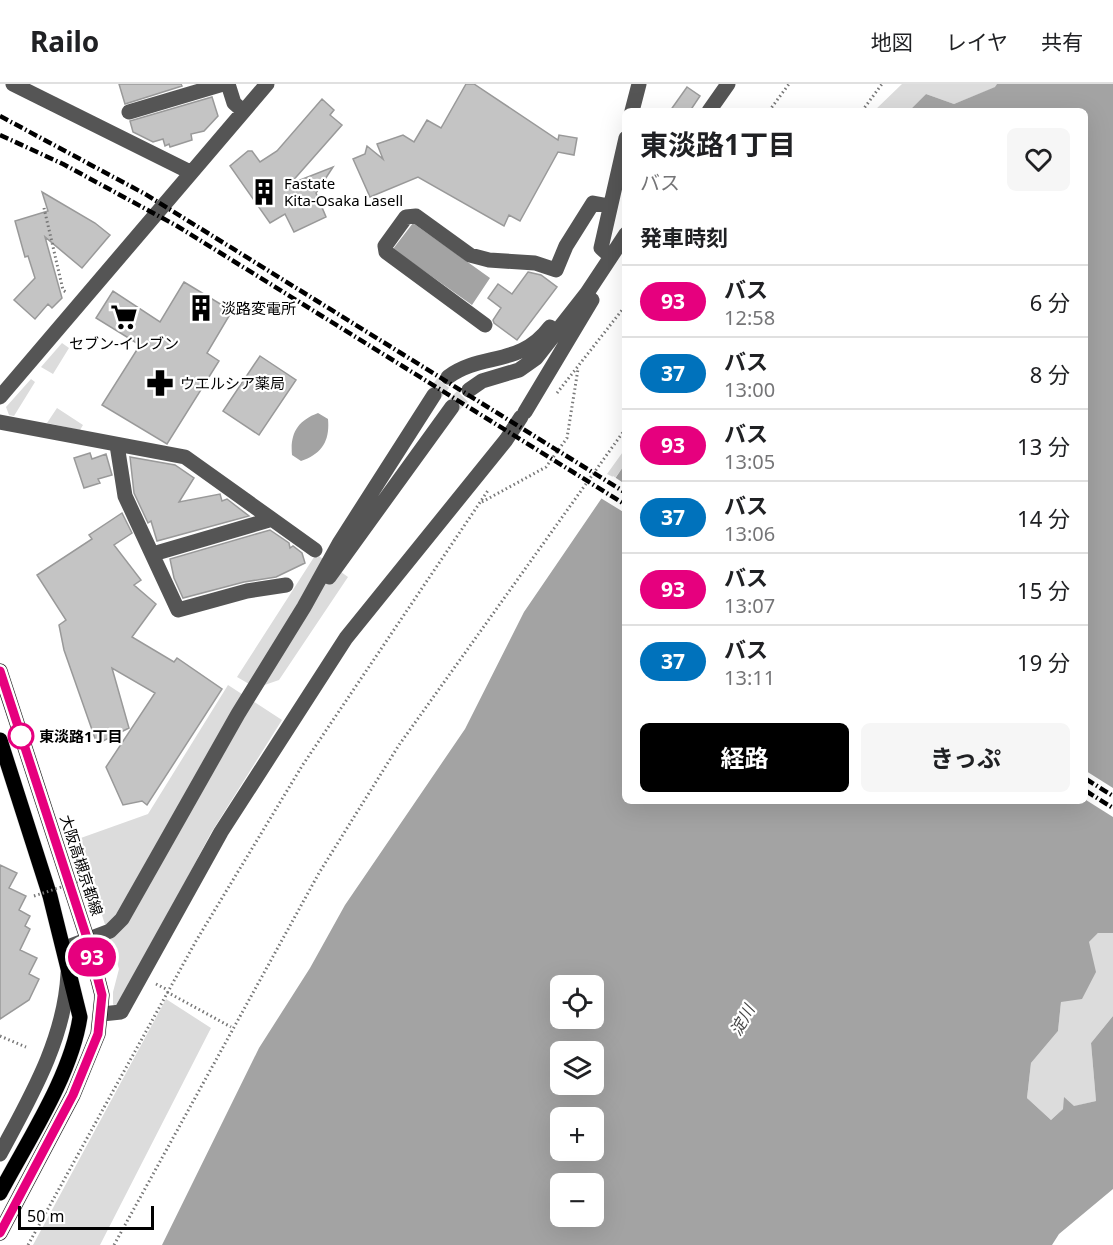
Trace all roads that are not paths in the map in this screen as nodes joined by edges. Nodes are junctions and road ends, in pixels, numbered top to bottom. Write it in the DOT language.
graph roads {
  1 [pos="13,84"];
  2 [pos="223,84"];
  3 [pos="228,84"];
  4 [pos="267,84"];
  5 [pos="639,84"];
  6 [pos="728,84"];
  7 [pos="633,108"];
  8 [pos="711,108"];
  9 [pos="243,111"];
  10 [pos="129,112"];
  11 [pos="622,154"];
  12 [pos="190,172"];
  13 [pos="609,206"];
  14 [pos="622,239"];
  15 [pos="610,255"];
  16 [pos="485,324"];
  17 [pos="447,377"];
  18 [pos="469,390"];
  19 [pos="434,395"];
  20 [pos="0,397"];
  21 [pos="452,407"];
  22 [pos="0,422"];
  23 [pos="117,445"];
  24 [pos="269,520"];
  25 [pos="315,550"];
  26 [pos="153,554"];
  27 [pos="286,585"];
  28 [pos="304,608"];
  29 [pos="0,671"];
  30 [pos="0,740"];
  31 [pos="88,941"];
  32 [pos="65,951"];
  33 [pos="102,1014"];
  34 [pos="0,1154"];
  35 [pos="0,1193"];
  36 [pos="0,1233"];
  1 -- 12 [label="street"];
  2 -- 10 [label="street"];
  3 -- 9 [label="street"];
  4 -- 9 [label="street"];
  5 -- 7 [label="street"];
  6 -- 8 [label="street"];
  9 -- 12 [label="street"];
  11 -- 13 [label="street"];
  12 -- 20 [label="street"];
  13 -- 15 [label="street"];
  13 -- 16 [label="street"];
  14 -- 15 [label="street"];
  15 -- 17 [label="street"];
  15 -- 18 [label="street"];
  15 -- 33 [label="street"];
  19 -- 28 [label="street"];
  21 -- 28 [label="street"];
  22 -- 23 [label="street"];
  23 -- 24 [label="street"];
  23 -- 26 [label="street"];
  24 -- 25 [label="street"];
  24 -- 26 [label="street"];
  26 -- 27 [label="street"];
  28 -- 31 [label="street"];
  29 -- 31 [label="main road, 大阪高槻京都線"];
  30 -- 32 [label="main road"];
  31 -- 32 [label="street"];
  31 -- 33 [label="main road, 大阪高槻京都線"];
  32 -- 34 [label="street"];
  32 -- 35 [label="main road"];
  33 -- 36 [label="main road, 大阪高槻京都線"];
}
